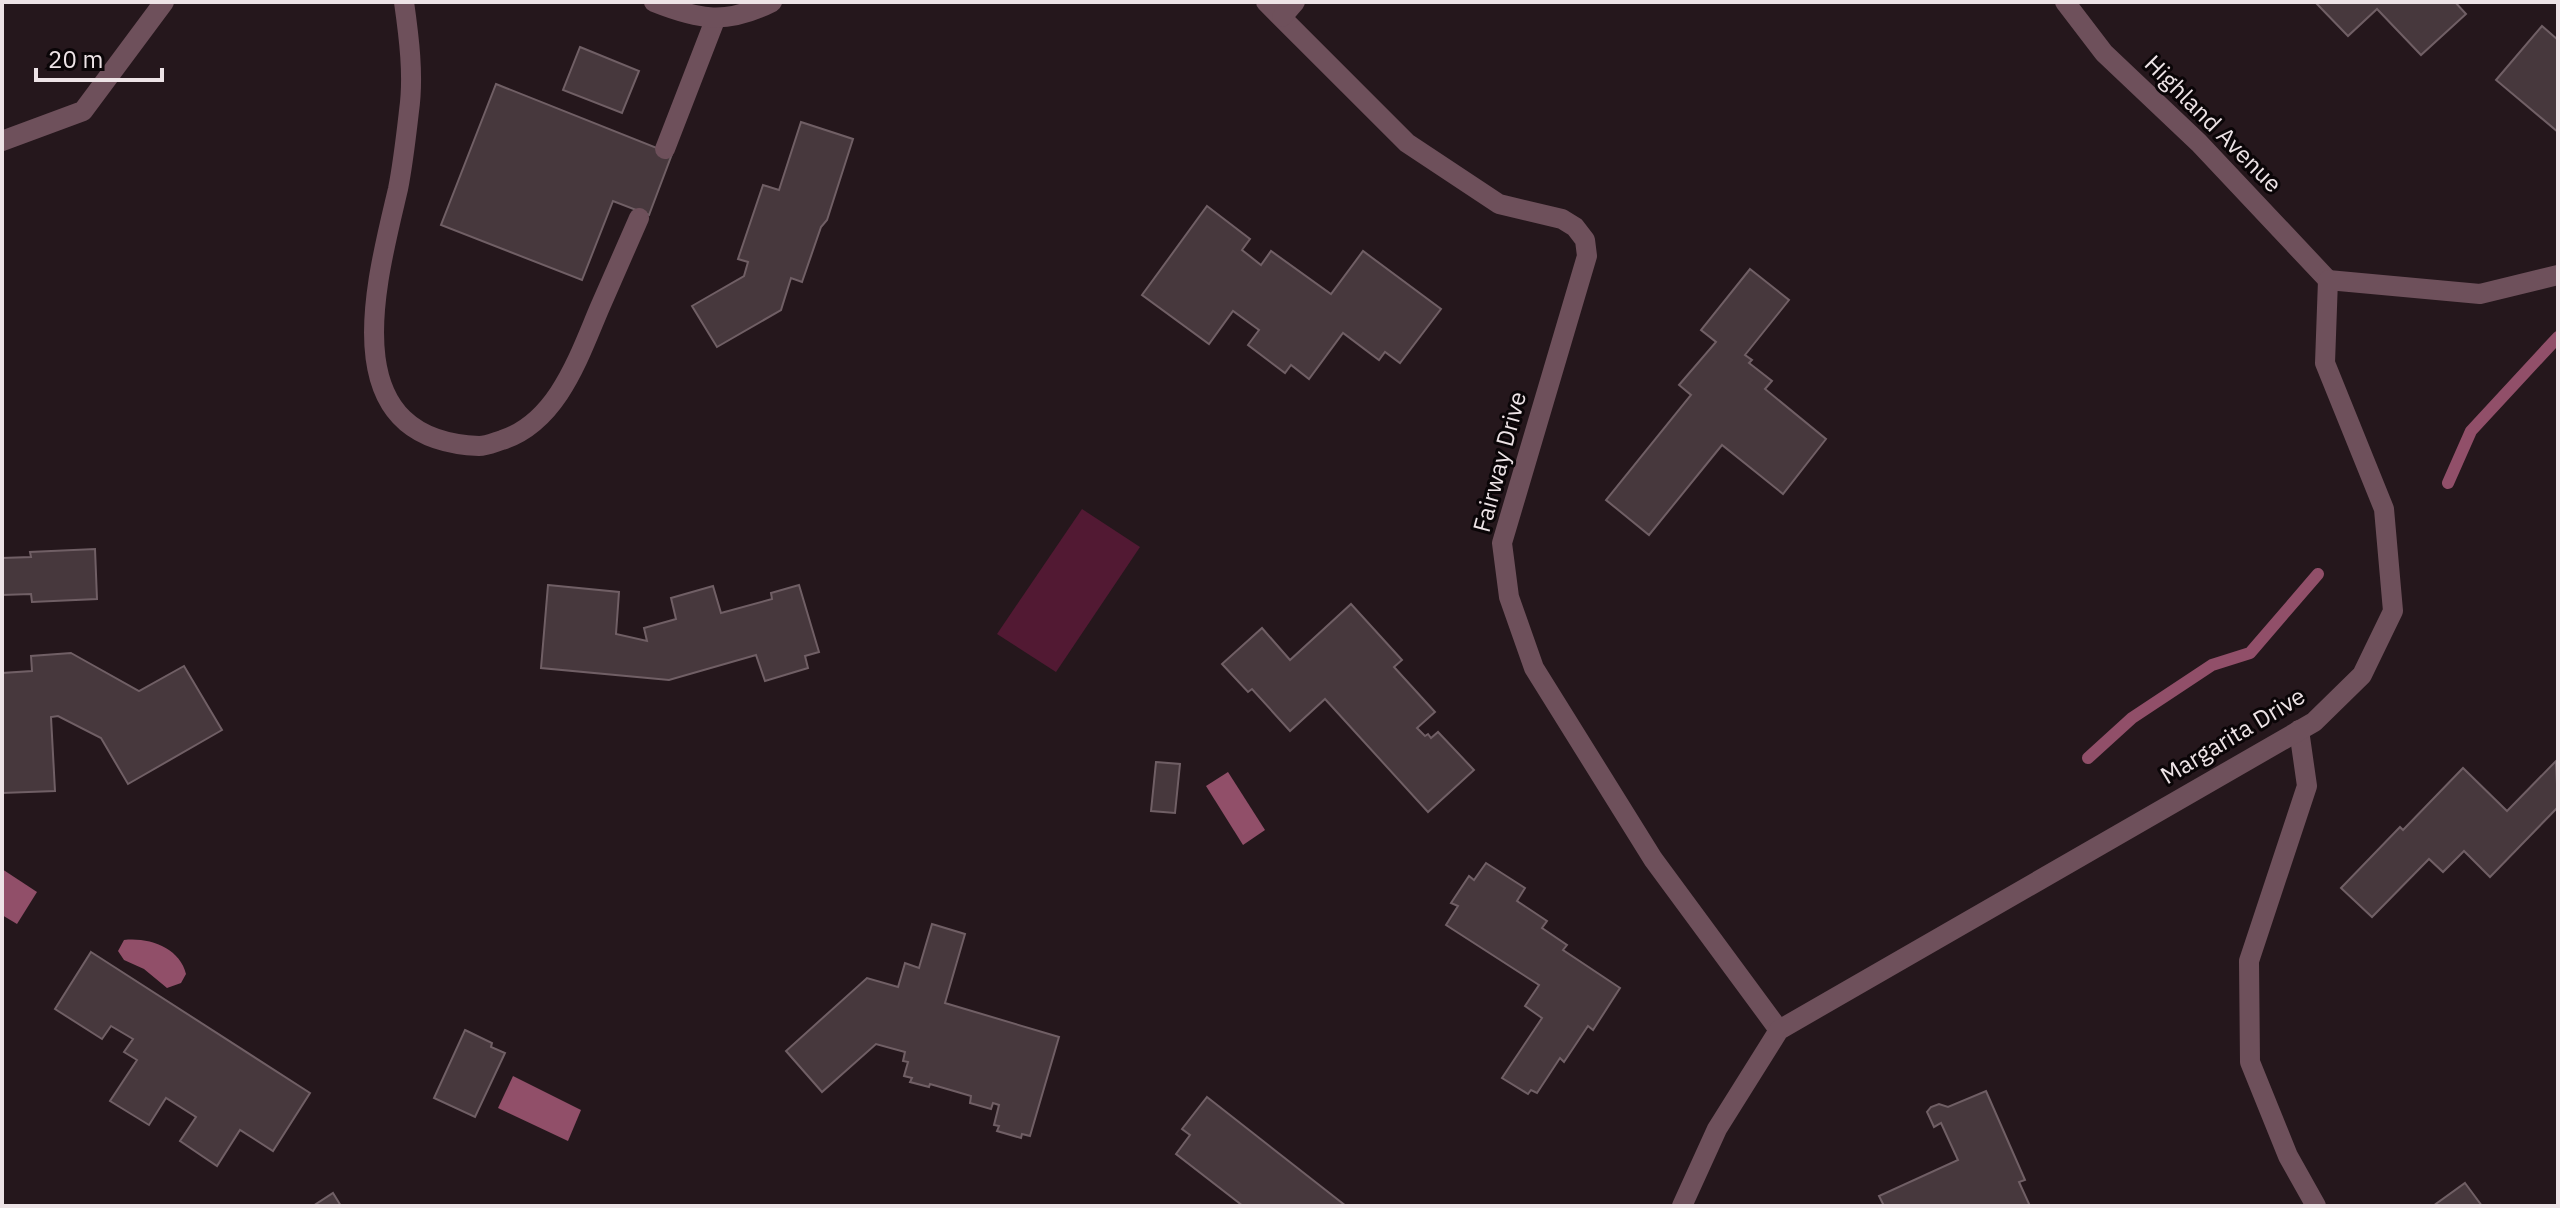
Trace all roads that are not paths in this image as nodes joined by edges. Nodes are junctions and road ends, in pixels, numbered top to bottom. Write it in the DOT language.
graph roads {
  1 [pos="164,2"];
  2 [pos="404,2"];
  3 [pos="654,2"];
  4 [pos="772,2"];
  5 [pos="1266,2"];
  6 [pos="2065,2"];
  7 [pos="1288,10"];
  8 [pos="715,20"];
  9 [pos="2,141"];
  10 [pos="665,149"];
  11 [pos="639,218"];
  12 [pos="2558,275"];
  13 [pos="2328,280"];
  14 [pos="2299,730"];
  15 [pos="1779,1030"];
  16 [pos="1689,1202"];
  17 [pos="2316,1206"];
  1 -- 9 [label="street"];
  2 -- 11 [label="street"];
  3 -- 8 [label="street"];
  4 -- 8 [label="street"];
  5 -- 7 [label="street, Fairway Drive"];
  6 -- 13 [label="street, Highland Avenue"];
  7 -- 15 [label="street, Fairway Drive"];
  8 -- 10 [label="street"];
  12 -- 13 [label="street"];
  13 -- 14 [label="street, Margarita Drive"];
  14 -- 15 [label="street, Margarita Drive"];
  14 -- 17 [label="street"];
  15 -- 16 [label="street, Margarita Drive"];
}
